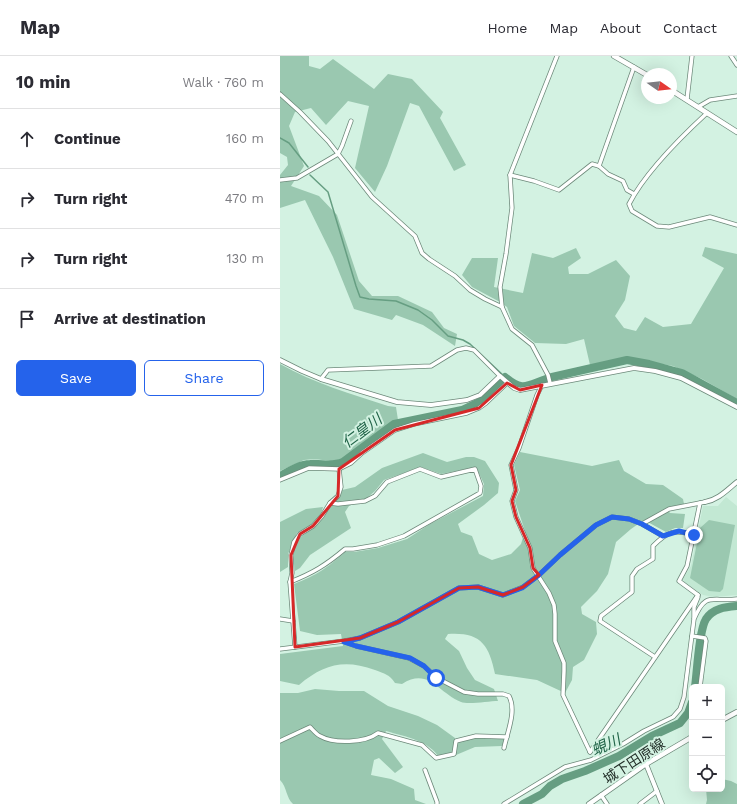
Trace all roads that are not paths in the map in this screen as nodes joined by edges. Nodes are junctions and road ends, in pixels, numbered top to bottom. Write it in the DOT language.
graph roads {
  1 [pos="557,56"];
  2 [pos="614,56"];
  3 [pos="692,56"];
  4 [pos="731,56"];
  5 [pos="737,65"];
  6 [pos="634,67"];
  7 [pos="641,71"];
  8 [pos="280,94"];
  9 [pos="677,94"];
  10 [pos="737,96"];
  11 [pos="686,99"];
  12 [pos="698,107"];
  13 [pos="707,113"];
  14 [pos="351,120"];
  15 [pos="737,132"];
  16 [pos="338,154"];
  17 [pos="599,166"];
  18 [pos="510,175"];
  19 [pos="280,180"];
  20 [pos="634,194"];
  21 [pos="737,225"];
  22 [pos="502,307"];
  23 [pos="280,360"];
  24 [pos="500,376"];
  25 [pos="321,379"];
  26 [pos="507,383"];
  27 [pos="550,383"];
  28 [pos="542,385"];
  29 [pos="737,407"];
  30 [pos="339,468"];
  31 [pos="280,480"];
  32 [pos="737,482"];
  33 [pos="703,502"];
  34 [pos="330,503"];
  35 [pos="642,524"];
  36 [pos="694,535"];
  37 [pos="663,536"];
  38 [pos="539,575"];
  39 [pos="290,582"];
  40 [pos="698,595"];
  41 [pos="737,599"];
  42 [pos="280,619"];
  43 [pos="694,619"];
  44 [pos="293,621"];
  45 [pos="692,636"];
  46 [pos="344,642"];
  47 [pos="295,648"];
  48 [pos="280,649"];
  49 [pos="655,657"];
  50 [pos="700,684"];
  51 [pos="737,712"];
  52 [pos="725,718"];
  53 [pos="506,737"];
  54 [pos="689,739"];
  55 [pos="280,741"];
  56 [pos="504,748"];
  57 [pos="646,764"];
  58 [pos="425,770"];
  59 [pos="656,791"];
  60 [pos="601,796"];
  61 [pos="606,803"];
  62 [pos="437,804"];
  63 [pos="504,804"];
  64 [pos="589,804"];
  65 [pos="640,804"];
  66 [pos="662,804"];
  1 -- 18 [label="street"];
  2 -- 6 [label="main road"];
  3 -- 11 [label="street"];
  4 -- 5 [label="street"];
  6 -- 7 [label="main road"];
  6 -- 17 [label="street"];
  8 -- 16 [label="street"];
  9 -- 11 [label="main road"];
  10 -- 12 [label="street"];
  11 -- 12 [label="main road"];
  12 -- 13 [label="main road"];
  13 -- 15 [label="main road"];
  13 -- 20 [label="street"];
  14 -- 16 [label="street"];
  16 -- 19 [label="street"];
  16 -- 22 [label="street"];
  17 -- 18 [label="street"];
  17 -- 20 [label="street"];
  18 -- 22 [label="street"];
  20 -- 21 [label="street"];
  22 -- 27 [label="street"];
  23 -- 25 [label="street"];
  24 -- 25 [label="street"];
  24 -- 25 [label="street"];
  24 -- 26 [label="street"];
  26 -- 28 [label="street"];
  26 -- 30 [label="street"];
  27 -- 28 [label="street"];
  27 -- 29 [label="street"];
  28 -- 38 [label="street"];
  30 -- 31 [label="street"];
  30 -- 34 [label="street"];
  32 -- 33 [label="street"];
  33 -- 35 [label="street"];
  33 -- 36 [label="street"];
  34 -- 39 [label="street"];
  34 -- 39 [label="street"];
  35 -- 37 [label="street"];
  35 -- 38 [label="street"];
  36 -- 37 [label="street"];
  36 -- 40 [label="street"];
  37 -- 49 [label="street"];
  38 -- 46 [label="street"];
  38 -- 49 [label="street"];
  39 -- 44 [label="street"];
  40 -- 43 [label="street"];
  40 -- 49 [label="street"];
  41 -- 43 [label="street"];
  42 -- 44 [label="street"];
  43 -- 45 [label="street"];
  44 -- 47 [label="street"];
  45 -- 50 [label="street"];
  45 -- 63 [label="street"];
  46 -- 47 [label="street"];
  46 -- 53 [label="street"];
  47 -- 48 [label="street"];
  51 -- 52 [label="main road"];
  53 -- 55 [label="street"];
  53 -- 56 [label="street"];
  54 -- 57 [label="main road, 城下田原線"];
  57 -- 59 [label="street"];
  57 -- 60 [label="main road, 城下田原線"];
  58 -- 62 [label="street"];
  59 -- 65 [label="street"];
  59 -- 66 [label="street"];
  60 -- 61 [label="street"];
  60 -- 64 [label="main road, 城下田原線"];
}
